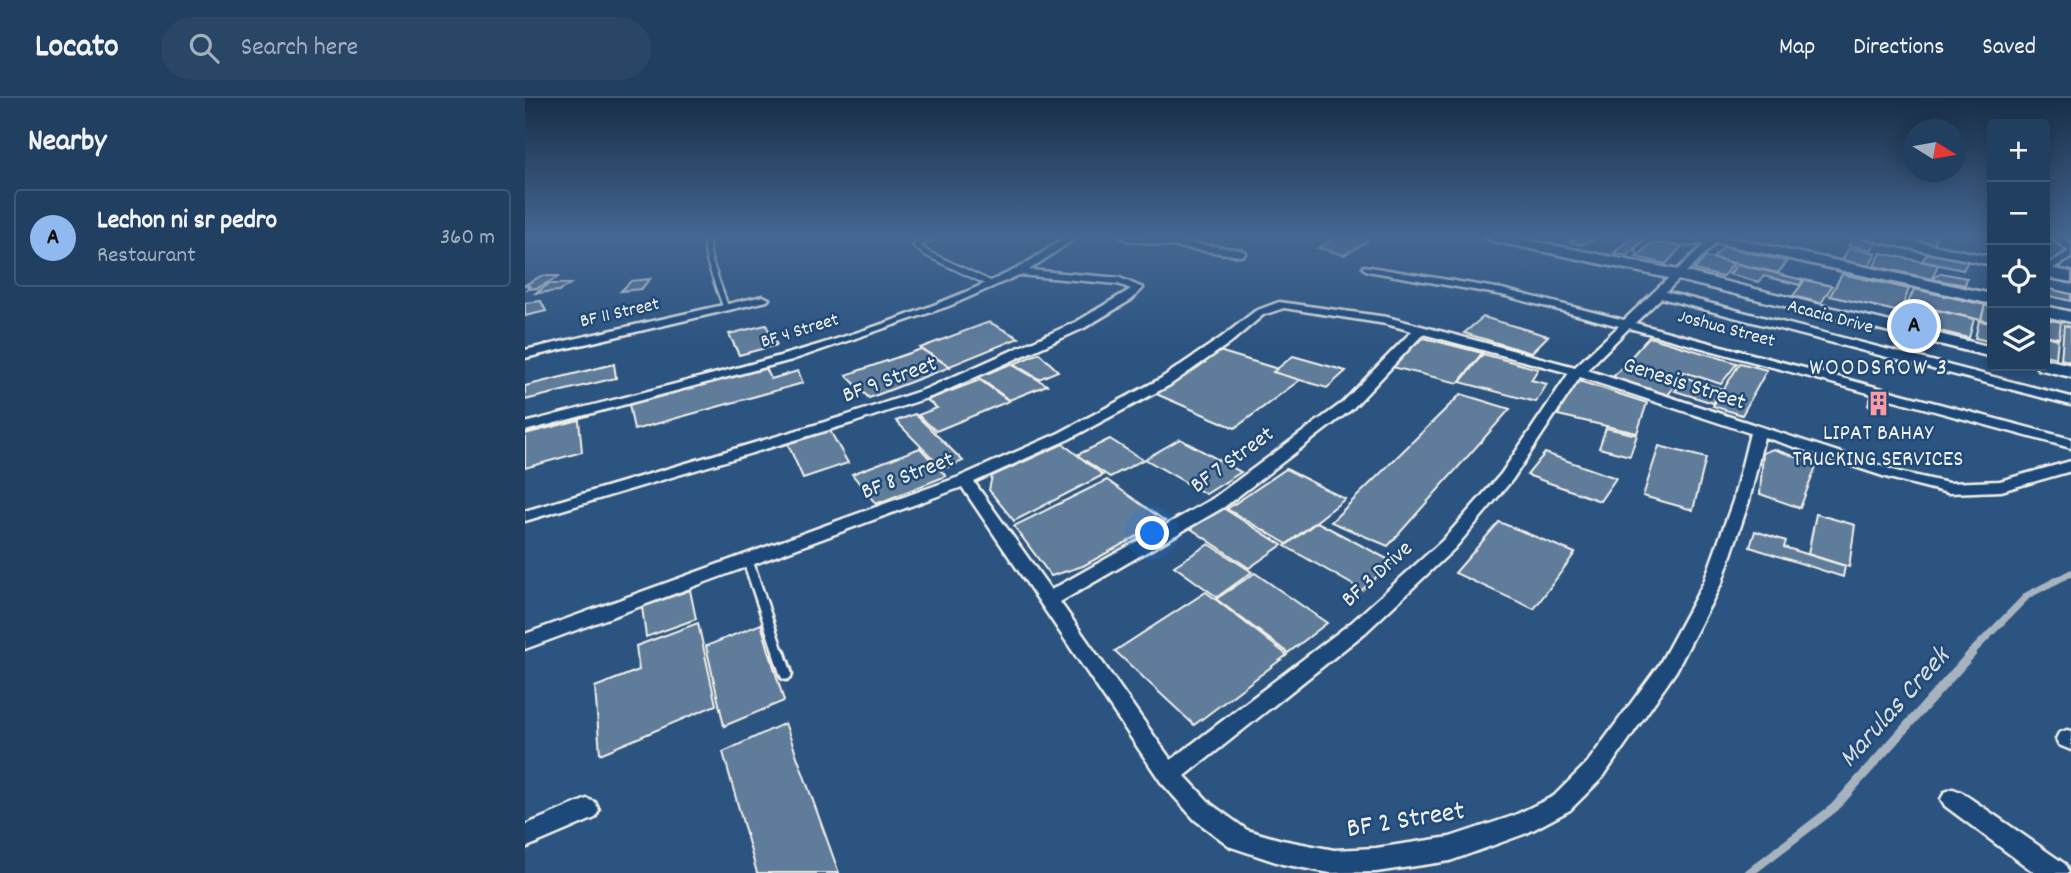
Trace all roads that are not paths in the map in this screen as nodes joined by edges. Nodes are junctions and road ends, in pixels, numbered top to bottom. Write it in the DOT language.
graph roads {
  1 [pos="713,273"];
  2 [pos="968,273"];
  3 [pos="1015,273"];
  4 [pos="1031,273"];
  5 [pos="1397,273"];
  6 [pos="1669,273"];
  7 [pos="1876,273"];
  8 [pos="1678,275"];
  9 [pos="991,284"];
  10 [pos="1660,294"];
  11 [pos="1987,298"];
  12 [pos="763,299"];
  13 [pos="1283,304"];
  14 [pos="726,307"];
  15 [pos="2050,312"];
  16 [pos="2071,317"];
  17 [pos="1629,324"];
  18 [pos="1421,329"];
  19 [pos="1987,351"];
  20 [pos="525,354"];
  21 [pos="2050,366"];
  22 [pos="1579,372"];
  23 [pos="2071,372"];
  24 [pos="2071,401"];
  25 [pos="525,427"];
  26 [pos="1758,431"];
  27 [pos="2071,444"];
  28 [pos="2071,466"];
  29 [pos="965,480"];
  30 [pos="525,516"];
  31 [pos="748,562"];
  32 [pos="1049,600"];
  33 [pos="525,642"];
  34 [pos="786,674"];
  35 [pos="1169,775"];
  36 [pos="1953,799"];
  37 [pos="587,810"];
  38 [pos="525,837"];
  39 [pos="2056,873"];
  1 -- 14 [label="lane"];
  2 -- 9 [label="lane"];
  3 -- 9 [label="street, BF 4 Street"];
  4 -- 30 [label="street, BF 9 Street"];
  5 -- 17 [label="street, Joshua Street"];
  6 -- 8 [label="street"];
  7 -- 11 [label="street"];
  8 -- 10 [label="street, BF 3 Drive"];
  8 -- 19 [label="street"];
  9 -- 25 [label="street, BF 4 Street"];
  10 -- 17 [label="street, BF 3 Drive"];
  10 -- 24 [label="street, Acacia Drive"];
  12 -- 14 [label="street, BF 11 Street"];
  13 -- 18 [label="street, Genesis Street"];
  13 -- 29 [label="street, BF 8 Street"];
  14 -- 20 [label="street, BF 11 Street"];
  15 -- 16 [label="street"];
  17 -- 22 [label="street, BF 3 Drive"];
  17 -- 27 [label="street, Joshua Street"];
  18 -- 22 [label="street, Genesis Street"];
  18 -- 32 [label="street, BF 7 Street"];
  21 -- 23 [label="street"];
  22 -- 26 [label="street, Genesis Street"];
  22 -- 35 [label="street, BF 3 Drive"];
  26 -- 28 [label="street, Genesis Street"];
  26 -- 35 [label="street, BF 2 Street"];
  29 -- 31 [label="street, BF 8 Street"];
  29 -- 32 [label="street, BF 2 Street"];
  31 -- 33 [label="street, BF 8 Street"];
  31 -- 34 [label="lane"];
  32 -- 35 [label="street, BF 2 Street"];
  36 -- 39 [label="street"];
  37 -- 38 [label="street"];
}
